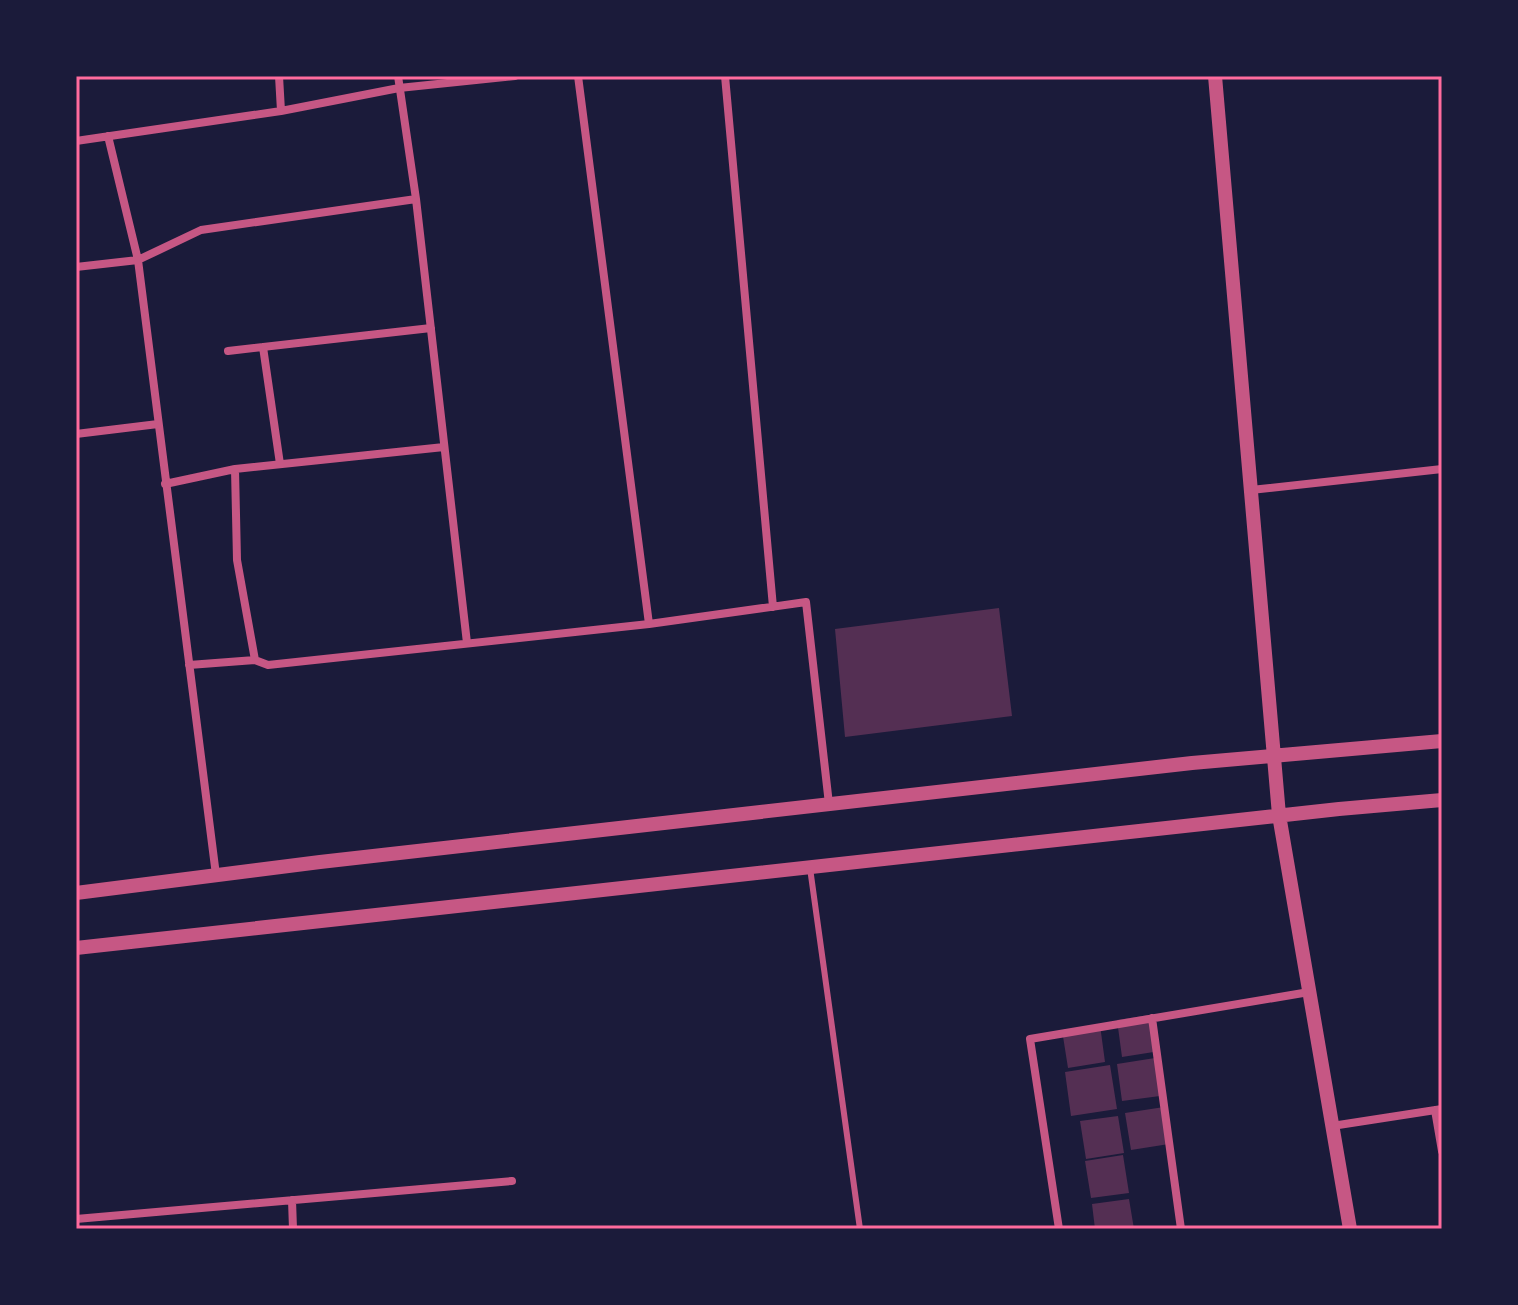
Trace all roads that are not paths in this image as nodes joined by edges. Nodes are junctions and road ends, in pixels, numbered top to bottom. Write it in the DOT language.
graph roads {
  1 [pos="279,76"];
  2 [pos="398,76"];
  3 [pos="515,76"];
  4 [pos="578,76"];
  5 [pos="725,76"];
  6 [pos="1215,76"];
  7 [pos="399,88"];
  8 [pos="281,111"];
  9 [pos="108,136"];
  10 [pos="76,141"];
  11 [pos="416,199"];
  12 [pos="138,260"];
  13 [pos="76,267"];
  14 [pos="431,328"];
  15 [pos="263,347"];
  16 [pos="228,351"];
  17 [pos="158,424"];
  18 [pos="76,434"];
  19 [pos="444,447"];
  20 [pos="280,464"];
  21 [pos="235,469"];
  22 [pos="1442,469"];
  23 [pos="165,484"];
  24 [pos="1251,490"];
  25 [pos="773,607"];
  26 [pos="649,624"];
  27 [pos="467,643"];
  28 [pos="255,660"];
  29 [pos="189,665"];
  30 [pos="1442,741"];
  31 [pos="1274,757"];
  32 [pos="1442,800"];
  33 [pos="829,804"];
  34 [pos="1279,815"];
  35 [pos="810,868"];
  36 [pos="216,875"];
  37 [pos="76,893"];
  38 [pos="76,948"];
  39 [pos="1309,992"];
  40 [pos="1152,1018"];
  41 [pos="1439,1109"];
  42 [pos="1332,1126"];
  43 [pos="1442,1151"];
  44 [pos="512,1181"];
  45 [pos="292,1200"];
  46 [pos="76,1219"];
  47 [pos="293,1229"];
  48 [pos="860,1229"];
  49 [pos="1059,1229"];
  50 [pos="1181,1229"];
  51 [pos="1350,1229"];
  1 -- 8 [label="street"];
  2 -- 7 [label="street"];
  3 -- 7 [label="street"];
  4 -- 26 [label="street"];
  5 -- 25 [label="street"];
  6 -- 24 [label="street"];
  7 -- 8 [label="street"];
  7 -- 11 [label="street"];
  8 -- 9 [label="street"];
  9 -- 10 [label="street"];
  9 -- 12 [label="street"];
  11 -- 12 [label="street"];
  11 -- 14 [label="street"];
  12 -- 13 [label="street"];
  12 -- 17 [label="street"];
  14 -- 15 [label="street"];
  14 -- 19 [label="street"];
  15 -- 16 [label="street"];
  15 -- 20 [label="street"];
  17 -- 18 [label="street"];
  17 -- 23 [label="street"];
  19 -- 20 [label="street"];
  19 -- 27 [label="street"];
  20 -- 21 [label="street"];
  21 -- 23 [label="street"];
  21 -- 28 [label="street"];
  22 -- 24 [label="street"];
  23 -- 29 [label="street"];
  24 -- 31 [label="street"];
  25 -- 26 [label="street"];
  25 -- 33 [label="street"];
  26 -- 27 [label="street"];
  27 -- 28 [label="street"];
  28 -- 29 [label="street"];
  29 -- 36 [label="street"];
  30 -- 31 [label="street"];
  31 -- 33 [label="street"];
  31 -- 34 [label="street"];
  32 -- 34 [label="street"];
  33 -- 36 [label="street"];
  34 -- 35 [label="street"];
  34 -- 39 [label="street"];
  35 -- 38 [label="street"];
  35 -- 48 [label="lane"];
  36 -- 37 [label="street"];
  39 -- 40 [label="street"];
  39 -- 42 [label="street"];
  40 -- 49 [label="street"];
  40 -- 50 [label="street"];
  41 -- 42 [label="street"];
  41 -- 43 [label="street"];
  42 -- 51 [label="street"];
  44 -- 45 [label="street"];
  45 -- 46 [label="street"];
  45 -- 47 [label="street"];
}
